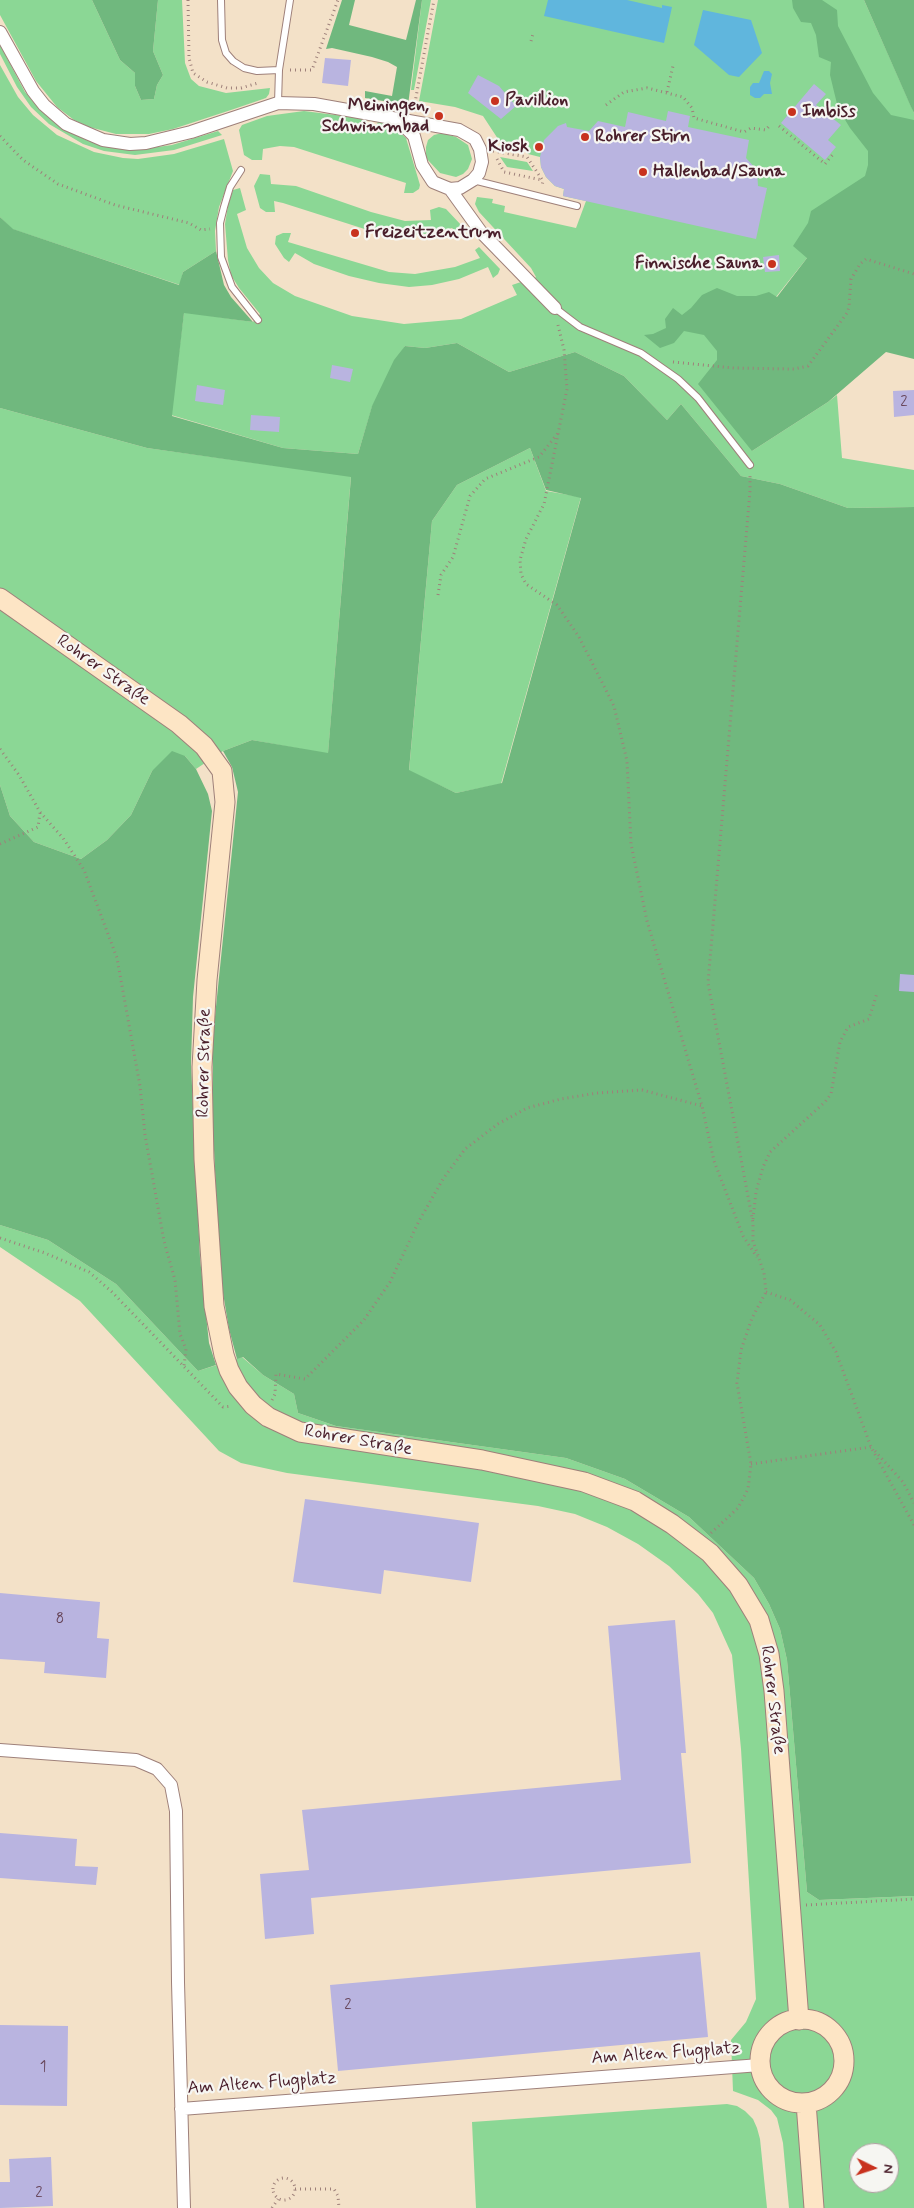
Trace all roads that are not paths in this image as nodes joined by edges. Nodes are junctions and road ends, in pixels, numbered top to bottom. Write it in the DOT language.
graph roads {
  1 [pos="221,0"];
  2 [pos="290,0"];
  3 [pos="0,32"];
  4 [pos="279,70"];
  5 [pos="278,103"];
  6 [pos="397,119"];
  7 [pos="241,170"];
  8 [pos="473,180"];
  9 [pos="450,189"];
  10 [pos="577,206"];
  11 [pos="554,308"];
  12 [pos="258,320"];
  13 [pos="750,465"];
  14 [pos="0,598"];
  15 [pos="0,1750"];
  16 [pos="799,2020"];
  17 [pos="760,2065"];
  18 [pos="806,2103"];
  19 [pos="180,2109"];
  20 [pos="184,2208"];
  21 [pos="814,2208"];
  1 -- 4 [label="lane"];
  2 -- 4 [label="lane"];
  3 -- 5 [label="street"];
  4 -- 5 [label="lane"];
  5 -- 6 [label="street"];
  6 -- 8 [label="street"];
  6 -- 9 [label="street"];
  7 -- 12 [label="lane"];
  8 -- 9 [label="street"];
  8 -- 10 [label="lane"];
  9 -- 11 [label="street"];
  11 -- 13 [label="lane"];
  14 -- 16 [label="main road, Rohrer Straße"];
  15 -- 19 [label="street, Am Alten Flugplatz"];
  16 -- 17 [label="main road"];
  16 -- 18 [label="main road"];
  17 -- 18 [label="main road"];
  17 -- 19 [label="street, Am Alten Flugplatz"];
  18 -- 21 [label="main road"];
  19 -- 20 [label="street"];
}
